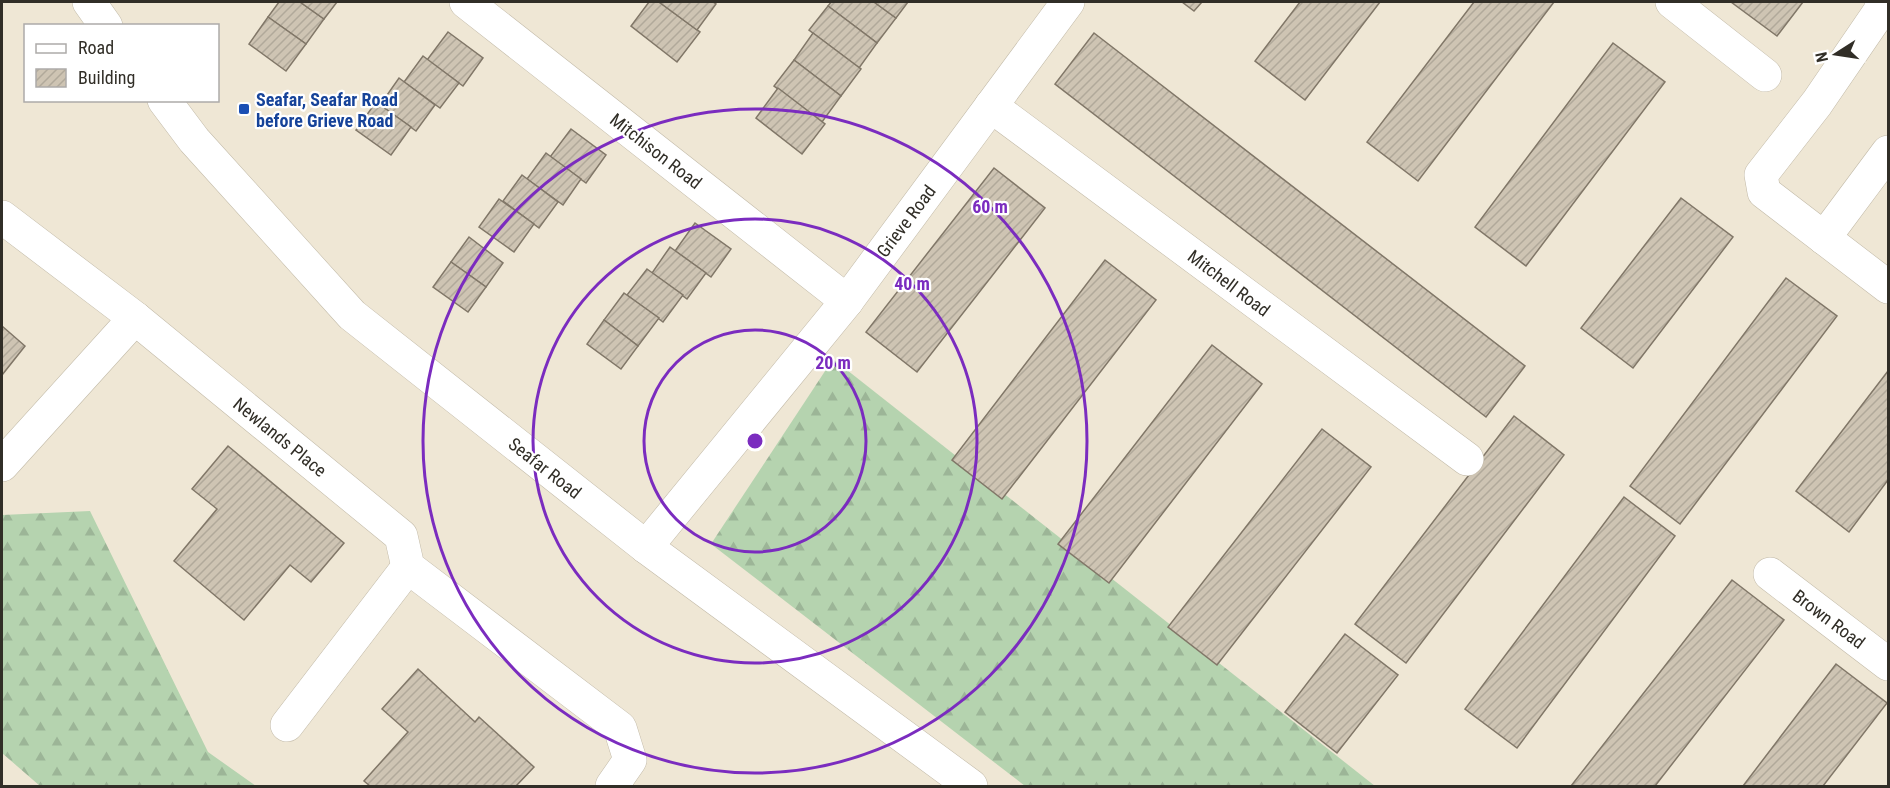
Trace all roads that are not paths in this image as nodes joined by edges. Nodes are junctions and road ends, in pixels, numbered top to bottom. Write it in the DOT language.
graph roads {
  1 [pos="89,2"];
  2 [pos="466,2"];
  3 [pos="1068,2"];
  4 [pos="1672,2"];
  5 [pos="1883,10"];
  6 [pos="105,24"];
  7 [pos="1765,75"];
  8 [pos="166,102"];
  9 [pos="991,106"];
  10 [pos="1888,152"];
  11 [pos="2,217"];
  12 [pos="1824,238"];
  13 [pos="1888,287"];
  14 [pos="847,301"];
  15 [pos="135,318"];
  16 [pos="1467,459"];
  17 [pos="2,465"];
  18 [pos="646,547"];
  19 [pos="408,567"];
  20 [pos="1770,574"];
  21 [pos="1888,664"];
  22 [pos="287,725"];
  23 [pos="612,786"];
  24 [pos="971,786"];
  1 -- 6 [label="street"];
  2 -- 14 [label="street, Mitchison Road"];
  3 -- 9 [label="street, Grieve Road"];
  4 -- 7 [label="street"];
  5 -- 12 [label="street"];
  8 -- 18 [label="street, Seafar Road"];
  9 -- 14 [label="street, Grieve Road"];
  9 -- 16 [label="street, Mitchell Road"];
  10 -- 12 [label="street"];
  11 -- 15 [label="street, Newlands Place"];
  12 -- 13 [label="street"];
  14 -- 18 [label="street, Grieve Road"];
  15 -- 17 [label="street"];
  15 -- 19 [label="street, Newlands Place"];
  18 -- 24 [label="street, Seafar Road"];
  19 -- 22 [label="street"];
  19 -- 23 [label="street"];
  20 -- 21 [label="street, Brown Road"];
}
